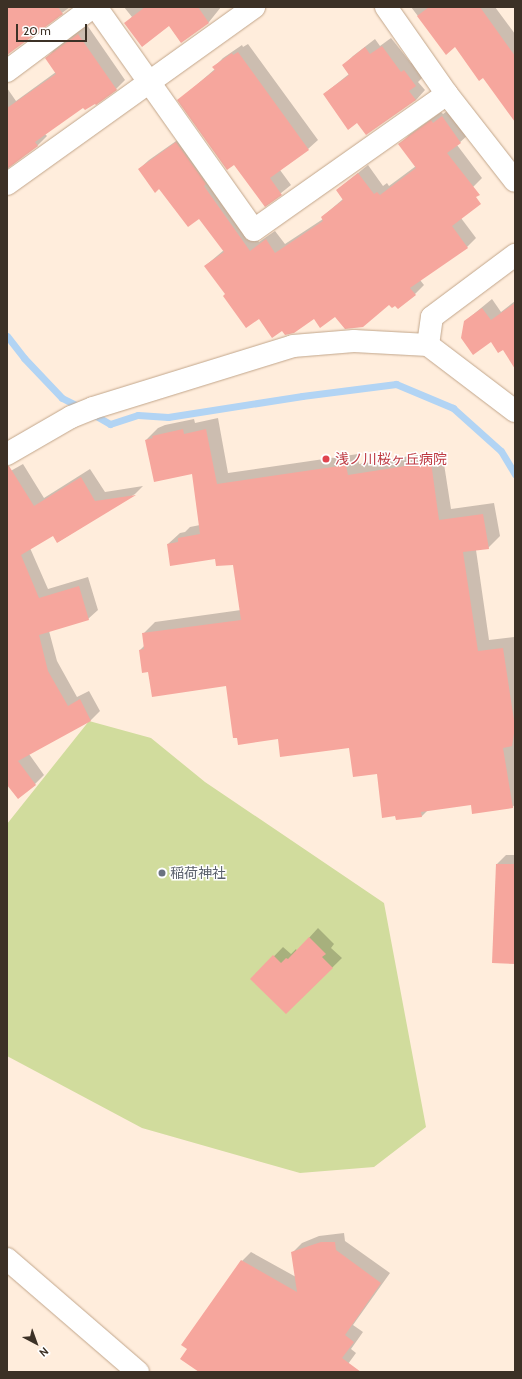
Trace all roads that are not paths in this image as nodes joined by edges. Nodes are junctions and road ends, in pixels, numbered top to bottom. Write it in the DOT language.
graph roads {
  1 [pos="92,7"];
  2 [pos="96,7"];
  3 [pos="254,7"];
  4 [pos="386,7"];
  5 [pos="7,71"];
  6 [pos="150,82"];
  7 [pos="447,94"];
  8 [pos="515,180"];
  9 [pos="7,184"];
  10 [pos="515,255"];
  11 [pos="428,345"];
  12 [pos="515,411"];
  13 [pos="7,454"];
  14 [pos="7,1259"];
  15 [pos="138,1372"];
  1 -- 5 [label="street"];
  2 -- 6 [label="street"];
  3 -- 6 [label="street"];
  4 -- 7 [label="street"];
  6 -- 7 [label="street"];
  6 -- 9 [label="street"];
  7 -- 8 [label="street"];
  10 -- 11 [label="street"];
  11 -- 12 [label="street"];
  11 -- 13 [label="street"];
  14 -- 15 [label="street"];
}
